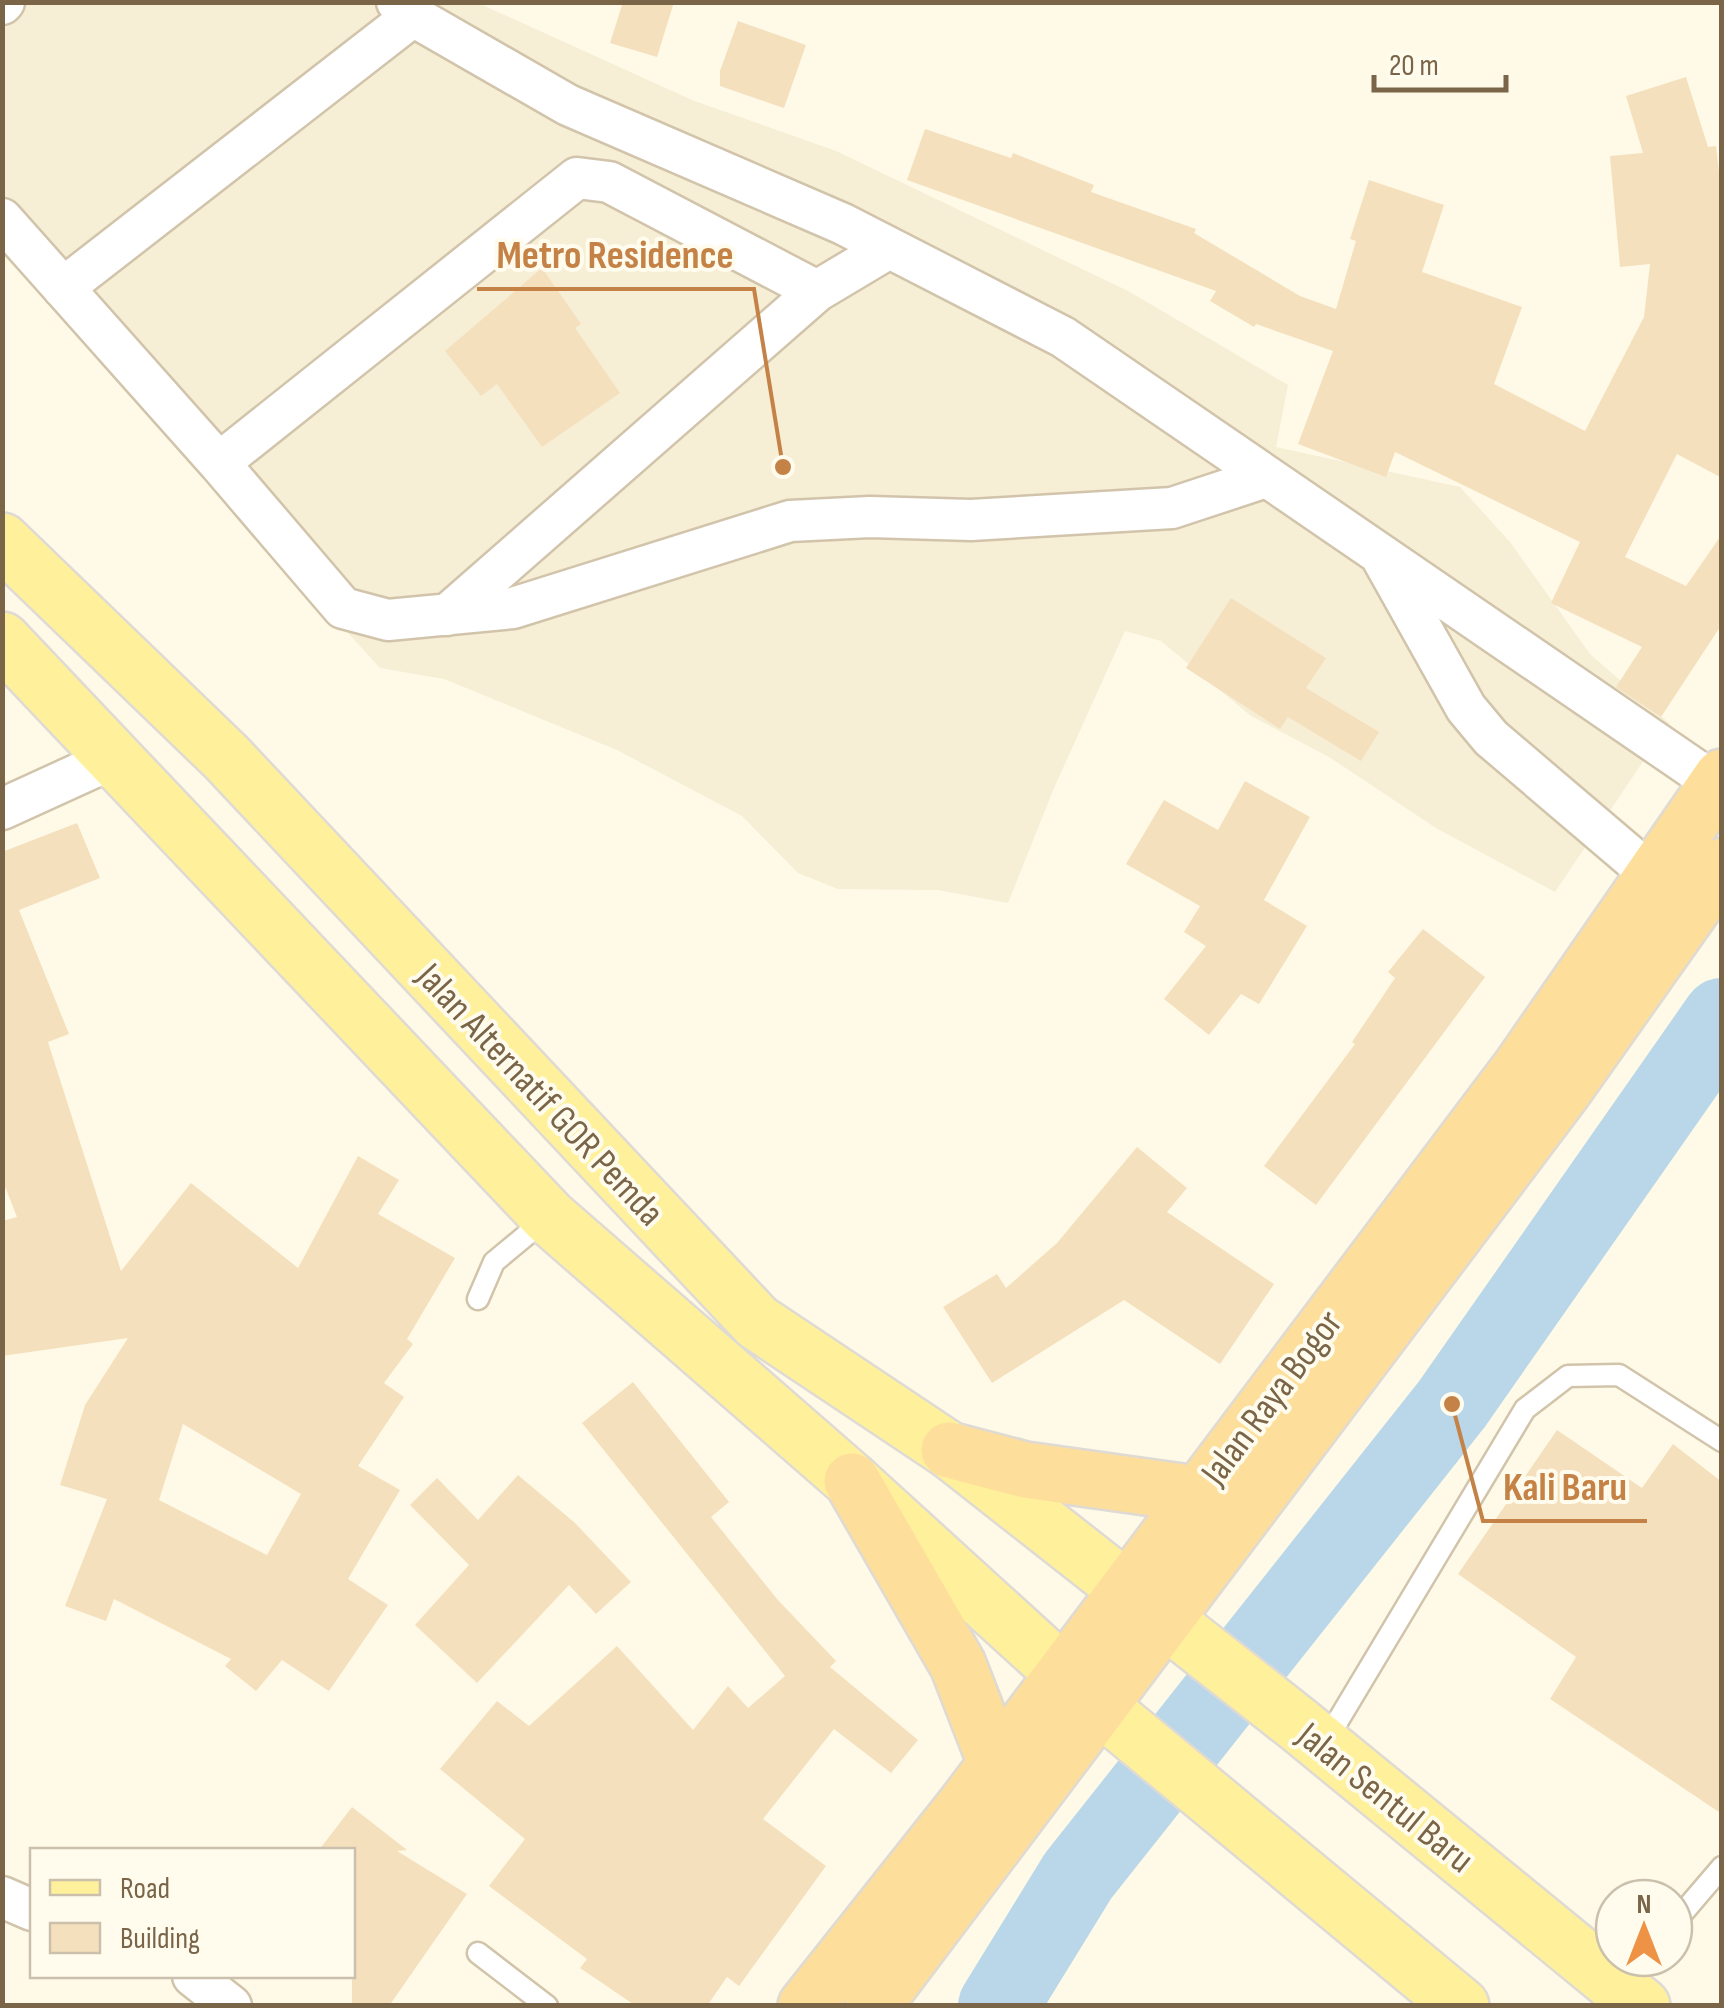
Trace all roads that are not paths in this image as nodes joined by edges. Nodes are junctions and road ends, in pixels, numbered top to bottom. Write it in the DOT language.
graph roads {
  1 [pos="405,10"];
  2 [pos="2,219"];
  3 [pos="890,248"];
  4 [pos="63,288"];
  5 [pos="817,291"];
  6 [pos="218,464"];
  7 [pos="1266,477"];
  8 [pos="2,541"];
  9 [pos="1377,550"];
  10 [pos="447,615"];
  11 [pos="2,640"];
  12 [pos="116,756"];
  13 [pos="1719,781"];
  14 [pos="2,810"];
  15 [pos="1722,866"];
  16 [pos="1653,876"];
  17 [pos="549,1216"];
  18 [pos="478,1299"];
  19 [pos="1722,1441"];
  20 [pos="948,1450"];
  21 [pos="852,1481"];
  22 [pos="1196,1494"];
  23 [pos="1163,1620"];
  24 [pos="1094,1702"];
  25 [pos="1311,1735"];
  26 [pos="996,1764"];
  27 [pos="1722,1867"];
  28 [pos="2,1897"];
  29 [pos="1694,1899"];
  30 [pos="30,1909"];
  31 [pos="478,1953"];
  32 [pos="196,1978"];
  33 [pos="1637,1985"];
  34 [pos="231,2006"];
  35 [pos="547,2006"];
  36 [pos="806,2006"];
  37 [pos="873,2006"];
  38 [pos="1461,2006"];
  1 -- 3 [label="street"];
  1 -- 4 [label="street"];
  2 -- 4 [label="street"];
  3 -- 5 [label="street"];
  3 -- 7 [label="street"];
  4 -- 6 [label="street"];
  5 -- 6 [label="street"];
  5 -- 10 [label="street"];
  6 -- 10 [label="street"];
  7 -- 9 [label="street"];
  7 -- 10 [label="street"];
  8 -- 20 [label="main road, Jalan Alternatif GOR Pemda"];
  9 -- 13 [label="street"];
  9 -- 16 [label="street"];
  11 -- 12 [label="main road, Jalan Alternatif GOR Pemda"];
  12 -- 14 [label="street"];
  12 -- 17 [label="main road, Jalan Alternatif GOR Pemda"];
  13 -- 16 [label="highway, Jalan Raya Bogor"];
  15 -- 23 [label="highway, Jalan Raya Bogor"];
  16 -- 22 [label="highway, Jalan Raya Bogor"];
  17 -- 18 [label="lane"];
  17 -- 21 [label="main road, Jalan Alternatif GOR Pemda"];
  19 -- 25 [label="lane"];
  20 -- 22 [label="highway"];
  20 -- 23 [label="main road, Jalan Alternatif GOR Pemda"];
  21 -- 24 [label="main road, Jalan Alternatif GOR Pemda"];
  21 -- 26 [label="highway"];
  22 -- 23 [label="highway, Jalan Raya Bogor"];
  23 -- 24 [label="highway, Jalan Raya Bogor"];
  23 -- 25 [label="main road, Jalan Sentul Baru"];
  24 -- 26 [label="highway, Jalan Raya Bogor"];
  24 -- 37 [label="highway, Jalan Raya Bogor"];
  24 -- 38 [label="main road"];
  25 -- 33 [label="main road, Jalan Sentul Baru"];
  26 -- 36 [label="highway, Jalan Raya Bogor"];
  27 -- 29 [label="lane"];
  28 -- 30 [label="street"];
  31 -- 35 [label="lane"];
  32 -- 34 [label="street"];
}
